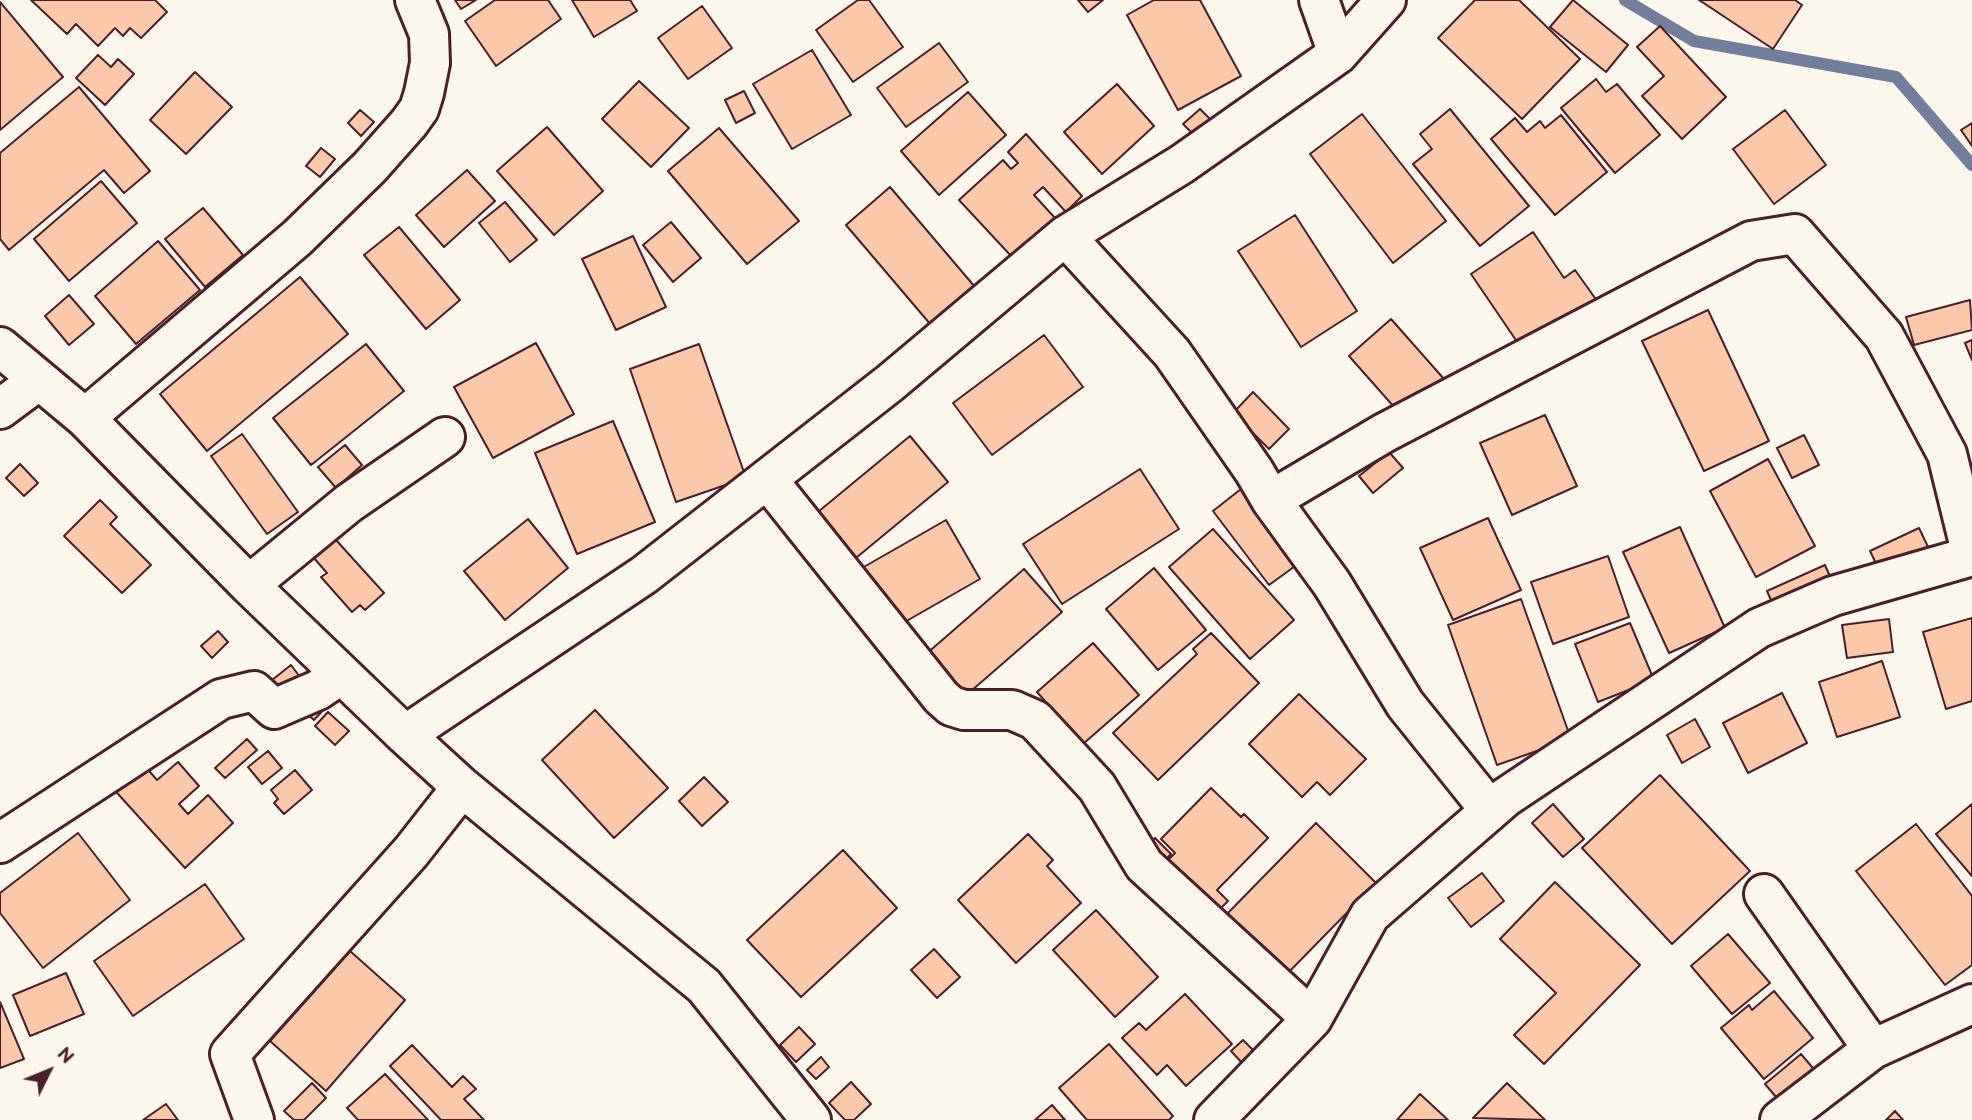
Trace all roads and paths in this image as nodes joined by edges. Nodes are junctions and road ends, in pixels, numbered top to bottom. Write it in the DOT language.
graph roads {
  1 [pos="415,0"];
  2 [pos="1319,0"];
  3 [pos="1386,0"];
  4 [pos="1338,54"];
  5 [pos="1065,236"];
  6 [pos="0,347"];
  7 [pos="39,380"];
  8 [pos="0,409"];
  9 [pos="85,418"];
  10 [pos="445,437"];
  11 [pos="767,479"];
  12 [pos="1271,500"];
  13 [pos="1972,556"];
  14 [pos="248,585"];
  15 [pos="340,675"];
  16 [pos="405,735"];
  17 [pos="463,786"];
  18 [pos="1490,810"];
  19 [pos="0,843"];
  20 [pos="1764,894"];
  21 [pos="1972,1004"];
  22 [pos="1312,1019"];
  23 [pos="1873,1049"];
  24 [pos="254,1120"];
  25 [pos="811,1120"];
  26 [pos="1214,1120"];
  27 [pos="1780,1120"];
  1 -- 9 [label="street"];
  2 -- 4 [label="street"];
  3 -- 4 [label="street"];
  4 -- 5 [label="street"];
  5 -- 11 [label="street"];
  5 -- 12 [label="street"];
  6 -- 7 [label="street"];
  7 -- 8 [label="street"];
  7 -- 9 [label="street"];
  9 -- 14 [label="street"];
  10 -- 14 [label="street"];
  11 -- 16 [label="street"];
  11 -- 22 [label="street"];
  12 -- 13 [label="street"];
  12 -- 18 [label="street"];
  13 -- 18 [label="street"];
  14 -- 15 [label="street"];
  15 -- 16 [label="street"];
  15 -- 19 [label="street"];
  16 -- 17 [label="street"];
  17 -- 24 [label="street"];
  17 -- 25 [label="street"];
  18 -- 22 [label="street"];
  20 -- 23 [label="street"];
  21 -- 23 [label="street"];
  22 -- 26 [label="street"];
  23 -- 27 [label="street"];
}
